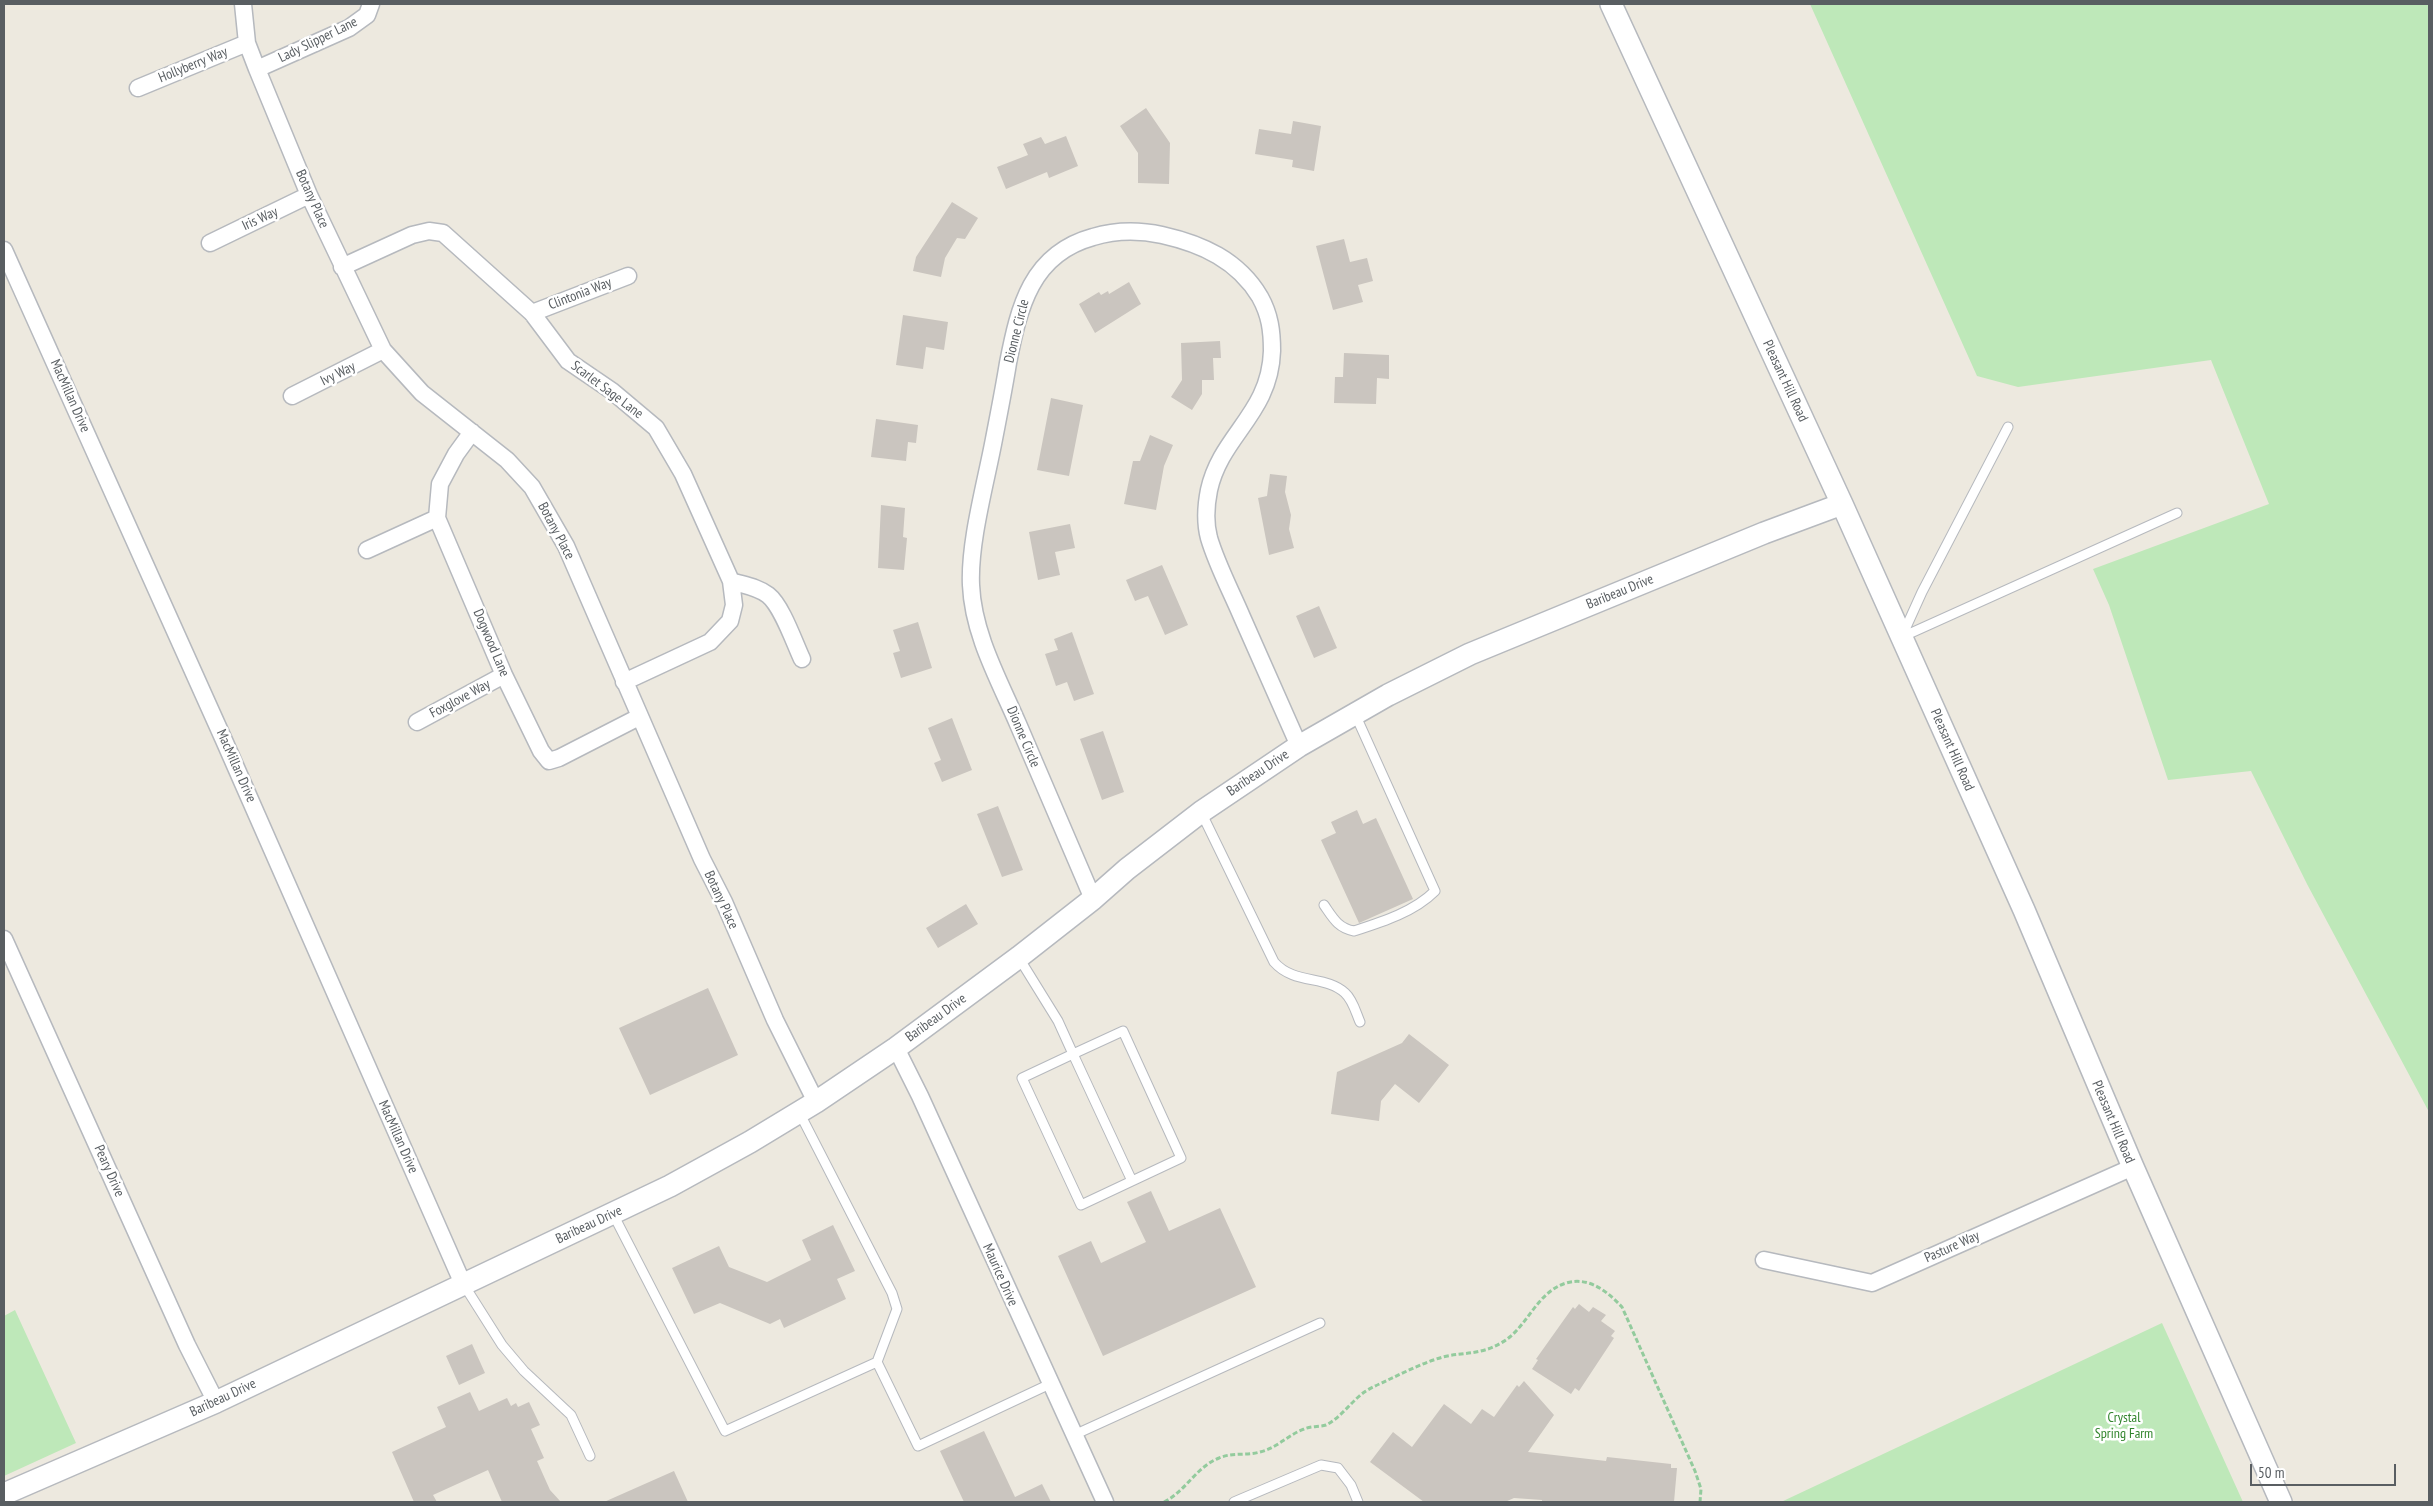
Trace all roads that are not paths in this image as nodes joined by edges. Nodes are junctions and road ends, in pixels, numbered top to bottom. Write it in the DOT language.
graph roads {
  1 [pos="243,4"];
  2 [pos="371,4"];
  3 [pos="1611,4"];
  4 [pos="247,43"];
  5 [pos="257,69"];
  6 [pos="138,88"];
  7 [pos="310,195"];
  8 [pos="210,243"];
  9 [pos="4,250"];
  10 [pos="342,267"];
  11 [pos="628,276"];
  12 [pos="532,313"];
  13 [pos="383,350"];
  14 [pos="292,396"];
  15 [pos="2008,426"];
  16 [pos="472,432"];
  17 [pos="1842,504"];
  18 [pos="2176,513"];
  19 [pos="438,518"];
  20 [pos="367,550"];
  21 [pos="731,581"];
  22 [pos="1901,637"];
  23 [pos="802,659"];
  24 [pos="504,676"];
  25 [pos="624,682"];
  26 [pos="1354,714"];
  27 [pos="639,718"];
  28 [pos="416,722"];
  29 [pos="1298,746"];
  30 [pos="1201,812"];
  31 [pos="1093,899"];
  32 [pos="1324,905"];
  33 [pos="4,939"];
  34 [pos="1019,958"];
  35 [pos="1360,1022"];
  36 [pos="896,1048"];
  37 [pos="1073,1054"];
  38 [pos="807,1107"];
  39 [pos="2133,1167"];
  40 [pos="1132,1181"];
  41 [pos="613,1213"];
  42 [pos="1764,1260"];
  43 [pos="463,1284"];
  44 [pos="1320,1323"];
  45 [pos="877,1362"];
  46 [pos="1050,1384"];
  47 [pos="216,1402"];
  48 [pos="1074,1435"];
  49 [pos="590,1456"];
  50 [pos="4,1494"];
  51 [pos="1105,1502"];
  52 [pos="1234,1502"];
  53 [pos="1358,1502"];
  54 [pos="2281,1502"];
  1 -- 4 [label="street, Botany Place"];
  2 -- 5 [label="street, Lady Slipper Lane"];
  3 -- 17 [label="street, Pleasant Hill Road"];
  4 -- 5 [label="street, Botany Place"];
  4 -- 6 [label="street, Hollyberry Way"];
  5 -- 7 [label="street, Botany Place"];
  7 -- 8 [label="street, Iris Way"];
  7 -- 10 [label="street, Botany Place"];
  9 -- 43 [label="street, MacMillan Drive"];
  10 -- 12 [label="street, Scarlet Sage Lane"];
  10 -- 13 [label="street, Botany Place"];
  11 -- 12 [label="street, Clintonia Way"];
  12 -- 21 [label="street, Scarlet Sage Lane"];
  13 -- 14 [label="street, Ivy Way"];
  13 -- 16 [label="street, Botany Place"];
  15 -- 22 [label="lane"];
  16 -- 19 [label="street, Dogwood Lane"];
  16 -- 25 [label="street, Botany Place"];
  17 -- 22 [label="street, Pleasant Hill Road"];
  17 -- 26 [label="street, Baribeau Drive"];
  18 -- 22 [label="lane"];
  19 -- 20 [label="street"];
  19 -- 24 [label="street, Dogwood Lane"];
  21 -- 23 [label="street"];
  21 -- 25 [label="street, Scarlet Sage Lane"];
  22 -- 39 [label="street, Pleasant Hill Road"];
  24 -- 27 [label="street, Dogwood Lane"];
  24 -- 28 [label="street, Foxglove Way"];
  25 -- 27 [label="street, Botany Place"];
  26 -- 29 [label="street, Baribeau Drive"];
  26 -- 32 [label="lane"];
  27 -- 38 [label="street, Botany Place"];
  29 -- 30 [label="street, Baribeau Drive"];
  29 -- 31 [label="street, Dionne Circle"];
  30 -- 31 [label="street, Baribeau Drive"];
  30 -- 35 [label="lane"];
  31 -- 34 [label="street, Baribeau Drive"];
  33 -- 47 [label="street, Peary Drive"];
  34 -- 36 [label="street, Baribeau Drive"];
  34 -- 37 [label="lane"];
  36 -- 38 [label="street, Baribeau Drive"];
  36 -- 46 [label="street, Maurice Drive"];
  37 -- 40 [label="lane"];
  37 -- 40 [label="lane"];
  37 -- 40 [label="lane"];
  38 -- 41 [label="street, Baribeau Drive"];
  38 -- 45 [label="lane"];
  39 -- 42 [label="street, Pasture Way"];
  39 -- 54 [label="street, Pleasant Hill Road"];
  41 -- 43 [label="street, Baribeau Drive"];
  41 -- 45 [label="lane"];
  43 -- 47 [label="street, Baribeau Drive"];
  43 -- 49 [label="lane"];
  44 -- 48 [label="lane"];
  45 -- 46 [label="lane"];
  46 -- 48 [label="street, Maurice Drive"];
  47 -- 50 [label="street, Baribeau Drive"];
  48 -- 51 [label="street, Maurice Drive"];
  52 -- 53 [label="lane"];
}
